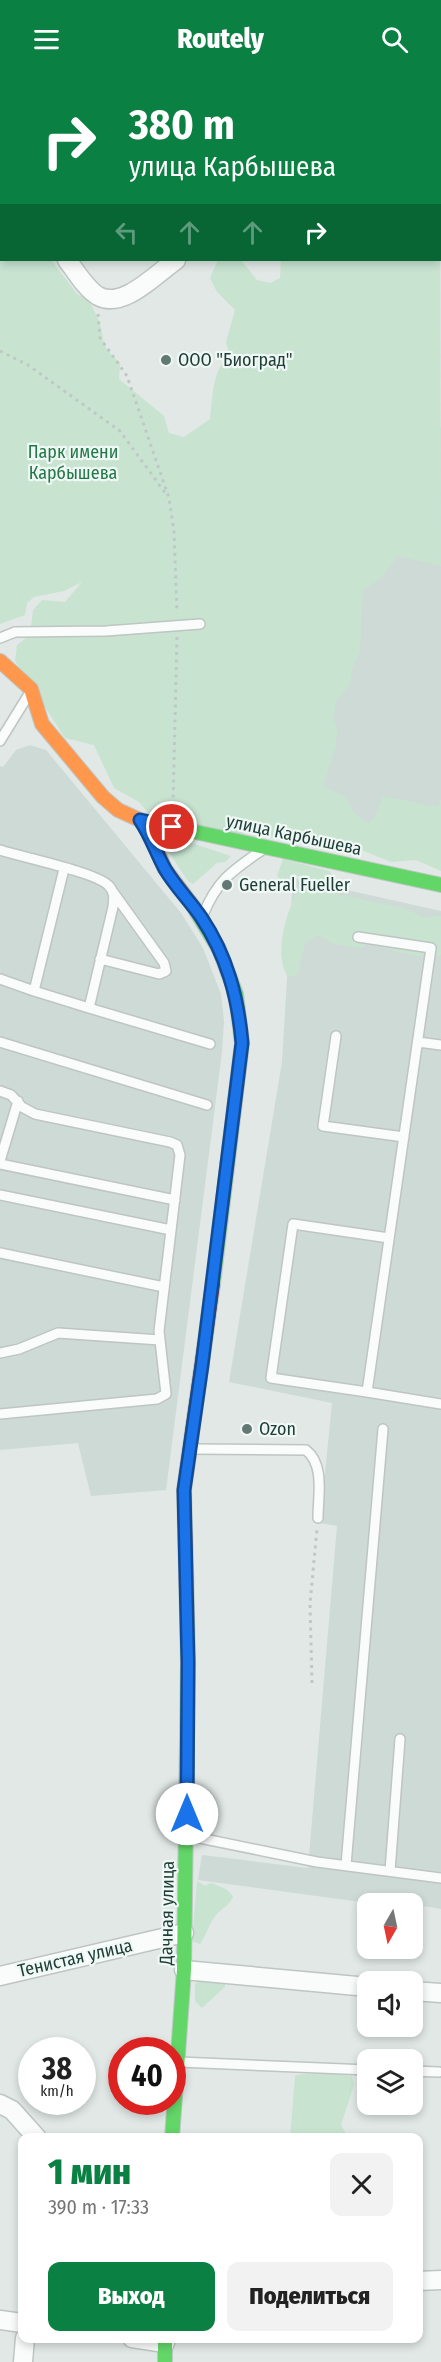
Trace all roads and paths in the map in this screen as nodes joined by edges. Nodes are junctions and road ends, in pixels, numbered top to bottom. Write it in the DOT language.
graph roads {
  1 [pos="68,261"];
  2 [pos="175,261"];
  3 [pos="97,295"];
  4 [pos="0,351"];
  5 [pos="169,498"];
  6 [pos="200,624"];
  7 [pos="177,626"];
  8 [pos="0,638"];
  9 [pos="0,661"];
  10 [pos="31,689"];
  11 [pos="0,741"];
  12 [pos="140,820"];
  13 [pos="172,827"];
  14 [pos="266,848"];
  15 [pos="0,850"];
  16 [pos="64,869"];
  17 [pos="441,885"];
  18 [pos="110,886"];
  19 [pos="202,918"];
  20 [pos="358,937"];
  21 [pos="100,959"];
  22 [pos="0,979"];
  23 [pos="34,990"];
  24 [pos="89,1008"];
  25 [pos="336,1036"];
  26 [pos="0,1042"];
  27 [pos="418,1042"];
  28 [pos="210,1044"];
  29 [pos="441,1045"];
  30 [pos="0,1091"];
  31 [pos="18,1101"];
  32 [pos="207,1105"];
  33 [pos="404,1137"];
  34 [pos="0,1162"];
  35 [pos="0,1195"];
  36 [pos="175,1200"];
  37 [pos="171,1230"];
  38 [pos="389,1238"];
  39 [pos="0,1253"];
  40 [pos="164,1287"];
  41 [pos="160,1340"];
  42 [pos="0,1353"];
  43 [pos="367,1392"];
  44 [pos="441,1404"];
  45 [pos="0,1414"];
  46 [pos="383,1429"];
  47 [pos="188,1449"];
  48 [pos="318,1518"];
  49 [pos="312,1683"];
  50 [pos="400,1739"];
  51 [pos="187,1835"];
  52 [pos="346,1865"];
  53 [pos="390,1871"];
  54 [pos="441,1878"];
  55 [pos="184,1933"];
  56 [pos="184,1970"];
  57 [pos="0,1976"];
  58 [pos="357,1986"];
  59 [pos="423,1992"];
  60 [pos="441,1994"];
  61 [pos="179,2037"];
  62 [pos="186,2062"];
  63 [pos="357,2070"];
  64 [pos="423,2071"];
  65 [pos="439,2072"];
  66 [pos="0,2104"];
  67 [pos="174,2115"];
  68 [pos="33,2133"];
  69 [pos="172,2133"];
  70 [pos="441,2280"];
  71 [pos="423,2281"];
  72 [pos="0,2320"];
  73 [pos="18,2323"];
  74 [pos="25,2343"];
  75 [pos="165,2343"];
  76 [pos="23,2362"];
  77 [pos="165,2362"];
  1 -- 3 [label="street"];
  2 -- 3 [label="street"];
  3 -- 5 [label="path"];
  4 -- 5 [label="path"];
  5 -- 7 [label="path"];
  6 -- 7 [label="lane"];
  7 -- 8 [label="lane"];
  7 -- 13 [label="path"];
  9 -- 10 [label="street"];
  10 -- 11 [label="lane"];
  10 -- 12 [label="street"];
  12 -- 13 [label="street, улица Карбышева"];
  12 -- 19 [label="street, Дачная улица"];
  13 -- 14 [label="street, улица Карбышева"];
  14 -- 17 [label="street, улица Карбышева"];
  14 -- 19 [label="lane"];
  15 -- 16 [label="lane"];
  16 -- 18 [label="lane"];
  16 -- 23 [label="lane"];
  18 -- 21 [label="lane"];
  18 -- 21 [label="lane"];
  19 -- 47 [label="street, Дачная улица"];
  20 -- 27 [label="lane"];
  21 -- 24 [label="lane"];
  22 -- 23 [label="lane"];
  23 -- 24 [label="lane"];
  24 -- 28 [label="lane"];
  25 -- 33 [label="lane"];
  26 -- 32 [label="lane"];
  27 -- 29 [label="lane"];
  27 -- 33 [label="lane"];
  30 -- 31 [label="lane"];
  31 -- 34 [label="lane"];
  31 -- 36 [label="lane"];
  33 -- 38 [label="lane"];
  34 -- 36 [label="lane"];
  35 -- 37 [label="lane"];
  36 -- 37 [label="lane"];
  37 -- 40 [label="lane"];
  38 -- 43 [label="lane"];
  38 -- 43 [label="lane"];
  39 -- 40 [label="lane"];
  40 -- 41 [label="lane"];
  41 -- 42 [label="lane"];
  41 -- 45 [label="lane"];
  43 -- 44 [label="lane"];
  46 -- 52 [label="lane"];
  47 -- 48 [label="lane"];
  47 -- 51 [label="street, Дачная улица"];
  48 -- 49 [label="path"];
  50 -- 53 [label="lane"];
  51 -- 52 [label="lane"];
  51 -- 55 [label="street, Дачная улица"];
  52 -- 53 [label="lane"];
  53 -- 54 [label="lane"];
  55 -- 56 [label="street, Дачная улица"];
  55 -- 57 [label="street, Тенистая улица"];
  56 -- 58 [label="street"];
  56 -- 61 [label="street, Дачная улица"];
  59 -- 60 [label="street"];
  62 -- 63 [label="lane"];
  64 -- 65 [label="lane"];
  66 -- 68 [label="street"];
  67 -- 69 [label="street, Дачная улица"];
  70 -- 71 [label="street"];
  72 -- 73 [label="street"];
  74 -- 76 [label="street"];
  75 -- 77 [label="street"];
}
